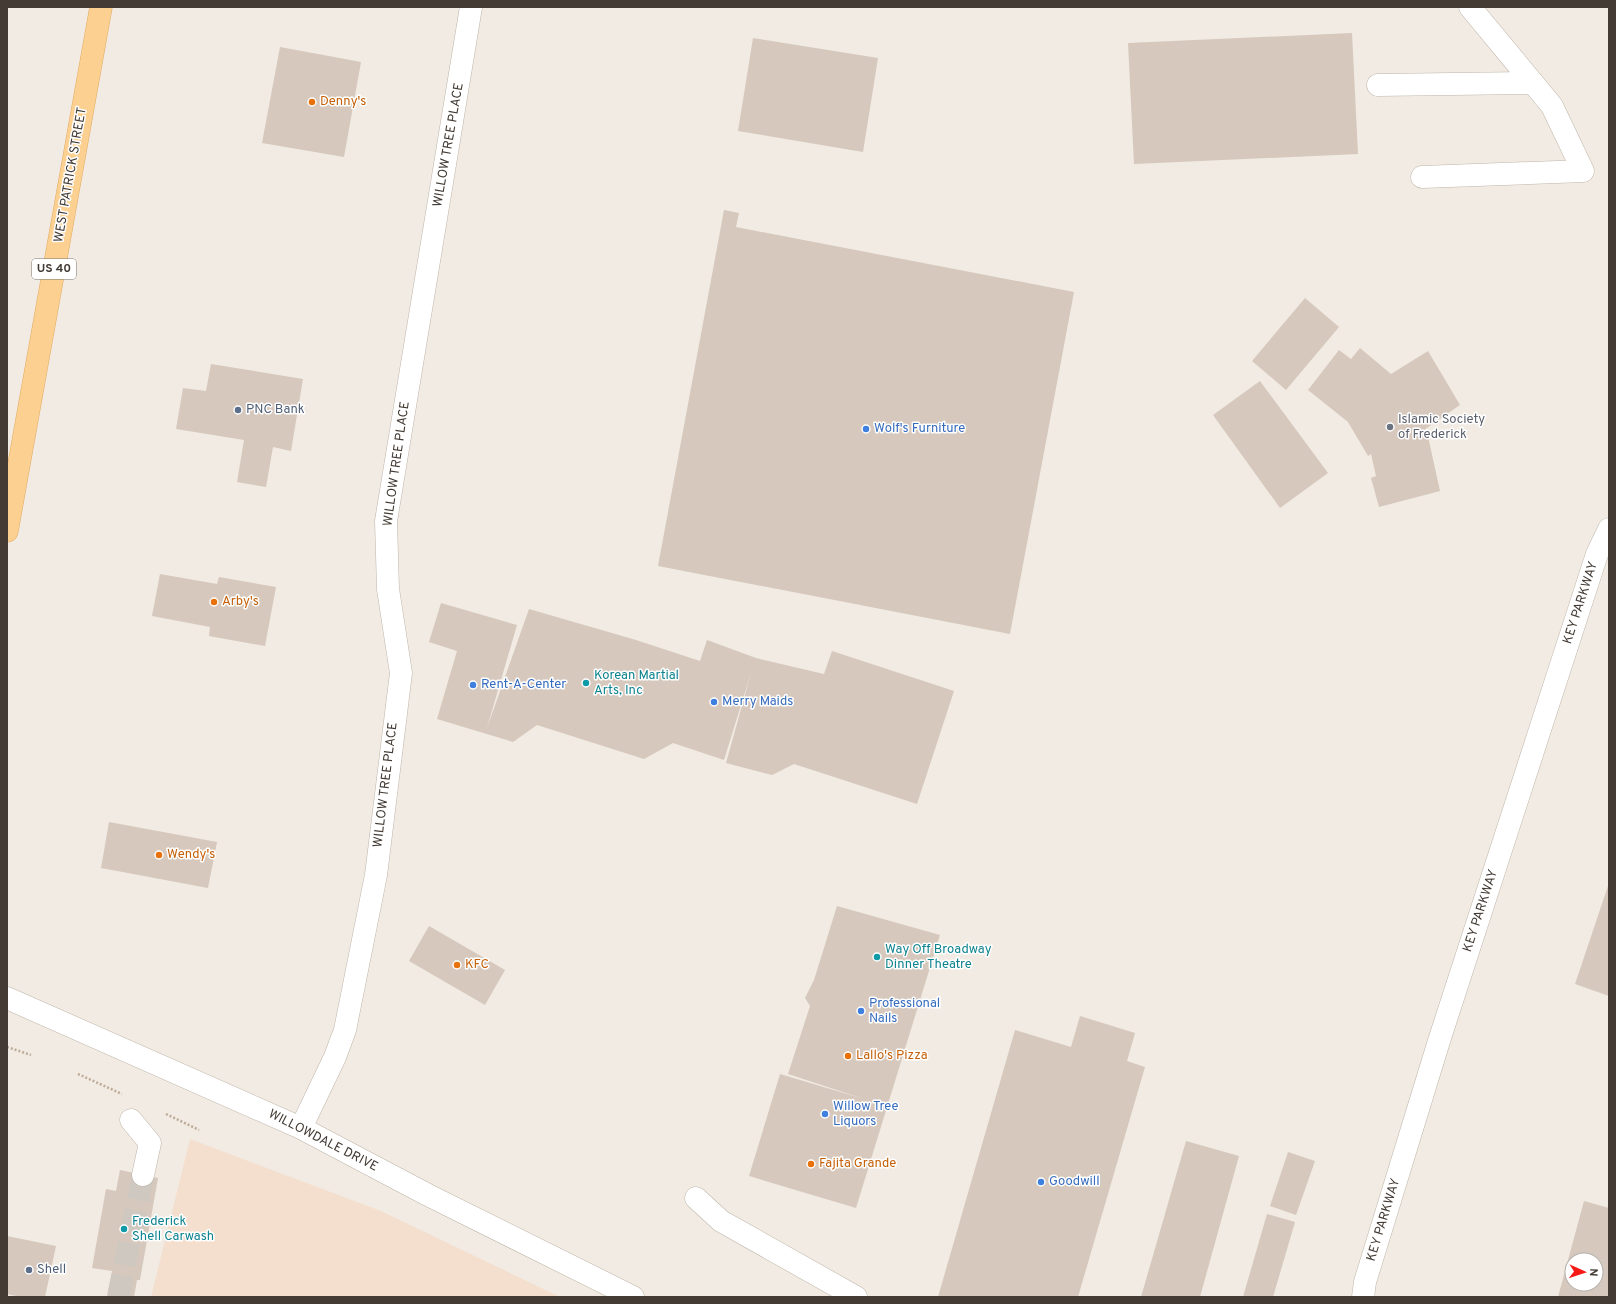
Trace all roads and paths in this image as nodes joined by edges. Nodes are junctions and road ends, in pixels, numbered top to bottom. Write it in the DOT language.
graph roads {
  1 [pos="101,7"];
  2 [pos="471,7"];
  3 [pos="1470,7"];
  4 [pos="1533,83"];
  5 [pos="1378,85"];
  6 [pos="1422,177"];
  7 [pos="1609,529"];
  8 [pos="7,531"];
  9 [pos="7,998"];
  10 [pos="7,1047"];
  11 [pos="31,1055"];
  12 [pos="78,1074"];
  13 [pos="123,1094"];
  14 [pos="166,1114"];
  15 [pos="130,1120"];
  16 [pos="302,1128"];
  17 [pos="199,1130"];
  18 [pos="143,1175"];
  19 [pos="696,1198"];
  20 [pos="633,1297"];
  21 [pos="856,1297"];
  22 [pos="1363,1297"];
  1 -- 8 [label="main road, WEST PATRICK STREET / US 40"];
  2 -- 16 [label="street, WILLOW TREE PLACE"];
  3 -- 4 [label="street"];
  4 -- 5 [label="street"];
  4 -- 6 [label="street"];
  7 -- 22 [label="street, KEY PARKWAY"];
  9 -- 16 [label="street, WILLOWDALE DRIVE"];
  10 -- 11 [label="path"];
  12 -- 13 [label="path"];
  14 -- 17 [label="path"];
  15 -- 18 [label="street"];
  16 -- 20 [label="street, WILLOWDALE DRIVE"];
  19 -- 21 [label="street"];
}
